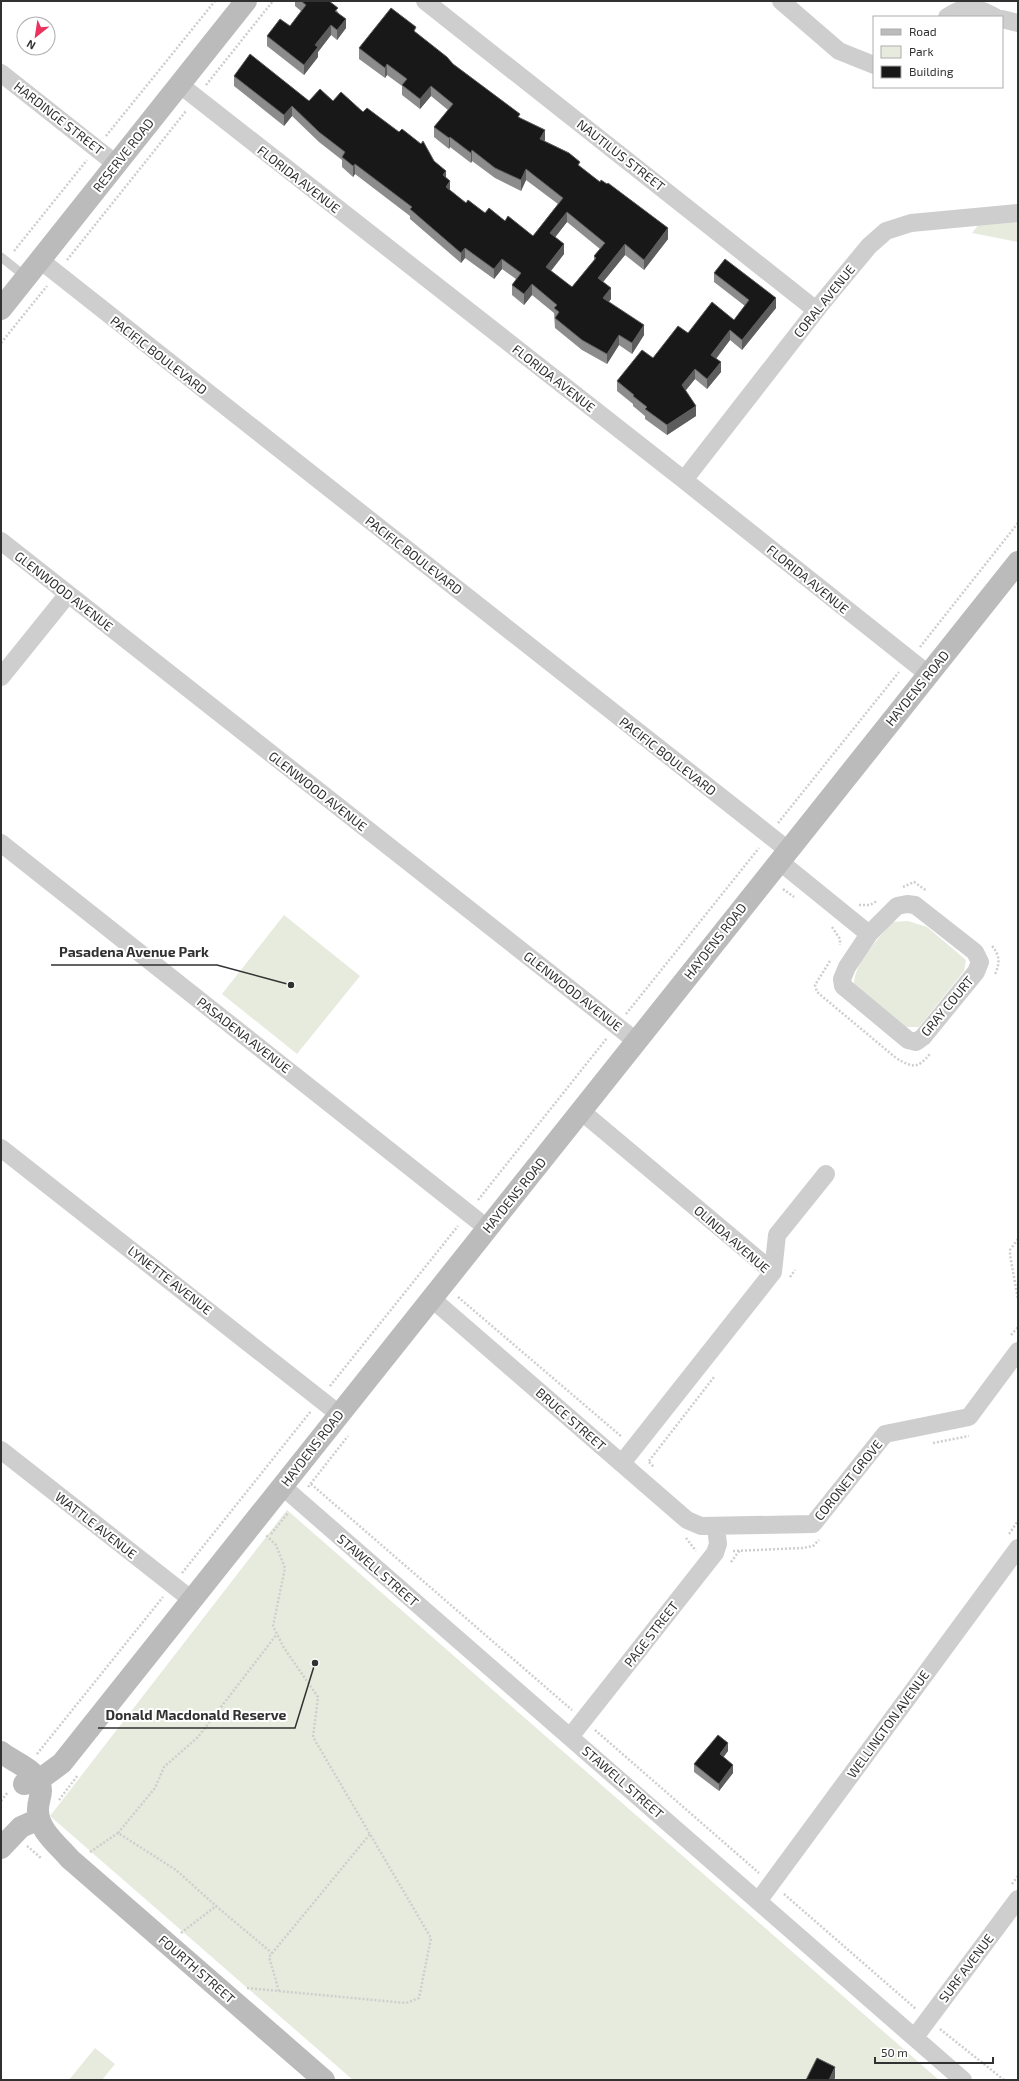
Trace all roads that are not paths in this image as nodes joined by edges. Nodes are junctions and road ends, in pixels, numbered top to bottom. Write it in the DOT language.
graph roads {
  1 [pos="246,1"];
  2 [pos="425,1"];
  3 [pos="781,1"];
  4 [pos="948,16"];
  5 [pos="993,16"];
  6 [pos="1003,19"];
  7 [pos="1018,23"];
  8 [pos="873,65"];
  9 [pos="1,73"];
  10 [pos="187,91"];
  11 [pos="116,164"];
  12 [pos="1018,213"];
  13 [pos="1,257"];
  14 [pos="33,269"];
  15 [pos="1,309"];
  16 [pos="816,310"];
  17 [pos="684,480"];
  18 [pos="1,541"];
  19 [pos="1018,562"];
  20 [pos="68,594"];
  21 [pos="928,674"];
  22 [pos="1,677"];
  23 [pos="1,843"];
  24 [pos="783,855"];
  25 [pos="870,934"];
  26 [pos="636,1041"];
  27 [pos="581,1111"];
  28 [pos="1,1148"];
  29 [pos="826,1174"];
  30 [pos="487,1228"];
  31 [pos="773,1272"];
  32 [pos="431,1298"];
  33 [pos="1013,1345"];
  34 [pos="339,1414"];
  35 [pos="1,1450"];
  36 [pos="622,1463"];
  37 [pos="282,1486"];
  38 [pos="716,1526"];
  39 [pos="1018,1548"];
  40 [pos="192,1600"];
  41 [pos="570,1737"];
  42 [pos="6,1756"];
  43 [pos="32,1782"];
  44 [pos="33,1821"];
  45 [pos="1,1848"];
  46 [pos="1018,1899"];
  47 [pos="759,1900"];
  48 [pos="915,2037"];
  49 [pos="324,2080"];
  50 [pos="964,2080"];
  1 -- 10 [label="street, RESERVE ROAD"];
  2 -- 16 [label="street, NAUTILUS STREET"];
  3 -- 8 [label="street"];
  4 -- 5 [label="street"];
  6 -- 7 [label="street"];
  9 -- 11 [label="street, HARDINGE STREET"];
  10 -- 11 [label="street, RESERVE ROAD"];
  10 -- 17 [label="street, FLORIDA AVENUE"];
  11 -- 14 [label="street, RESERVE ROAD"];
  12 -- 16 [label="street, CORAL AVENUE"];
  13 -- 14 [label="lane"];
  14 -- 15 [label="street, RESERVE ROAD"];
  14 -- 24 [label="street, PACIFIC BOULEVARD"];
  16 -- 17 [label="street, CORAL AVENUE"];
  17 -- 21 [label="street, FLORIDA AVENUE"];
  18 -- 20 [label="street, GLENWOOD AVENUE"];
  19 -- 21 [label="street, HAYDENS ROAD"];
  20 -- 22 [label="street"];
  20 -- 26 [label="street, GLENWOOD AVENUE"];
  21 -- 24 [label="street, HAYDENS ROAD"];
  23 -- 30 [label="street, PASADENA AVENUE"];
  24 -- 25 [label="street"];
  24 -- 26 [label="street, HAYDENS ROAD"];
  25 -- 25 [label="street, GRAY COURT"];
  26 -- 27 [label="street, HAYDENS ROAD"];
  27 -- 30 [label="street, HAYDENS ROAD"];
  27 -- 31 [label="street, OLINDA AVENUE"];
  28 -- 34 [label="street, LYNETTE AVENUE"];
  29 -- 31 [label="street"];
  30 -- 32 [label="street, HAYDENS ROAD"];
  31 -- 36 [label="street, OLINDA AVENUE"];
  32 -- 34 [label="street, HAYDENS ROAD"];
  32 -- 36 [label="street, BRUCE STREET"];
  33 -- 38 [label="street, CORONET GROVE"];
  34 -- 37 [label="street, HAYDENS ROAD"];
  35 -- 40 [label="street, WATTLE AVENUE"];
  36 -- 38 [label="street, BRUCE STREET"];
  37 -- 40 [label="street, HAYDENS ROAD"];
  37 -- 41 [label="street, STAWELL STREET"];
  38 -- 41 [label="street, PAGE STREET"];
  39 -- 47 [label="street, WELLINGTON AVENUE"];
  40 -- 43 [label="street, HAYDENS ROAD"];
  41 -- 47 [label="street, STAWELL STREET"];
  42 -- 43 [label="street"];
  43 -- 44 [label="street"];
  44 -- 45 [label="street"];
  44 -- 49 [label="street, FOURTH STREET"];
  46 -- 48 [label="street, SURF AVENUE"];
  47 -- 48 [label="street, STAWELL STREET"];
  48 -- 50 [label="street, STAWELL STREET"];
}
